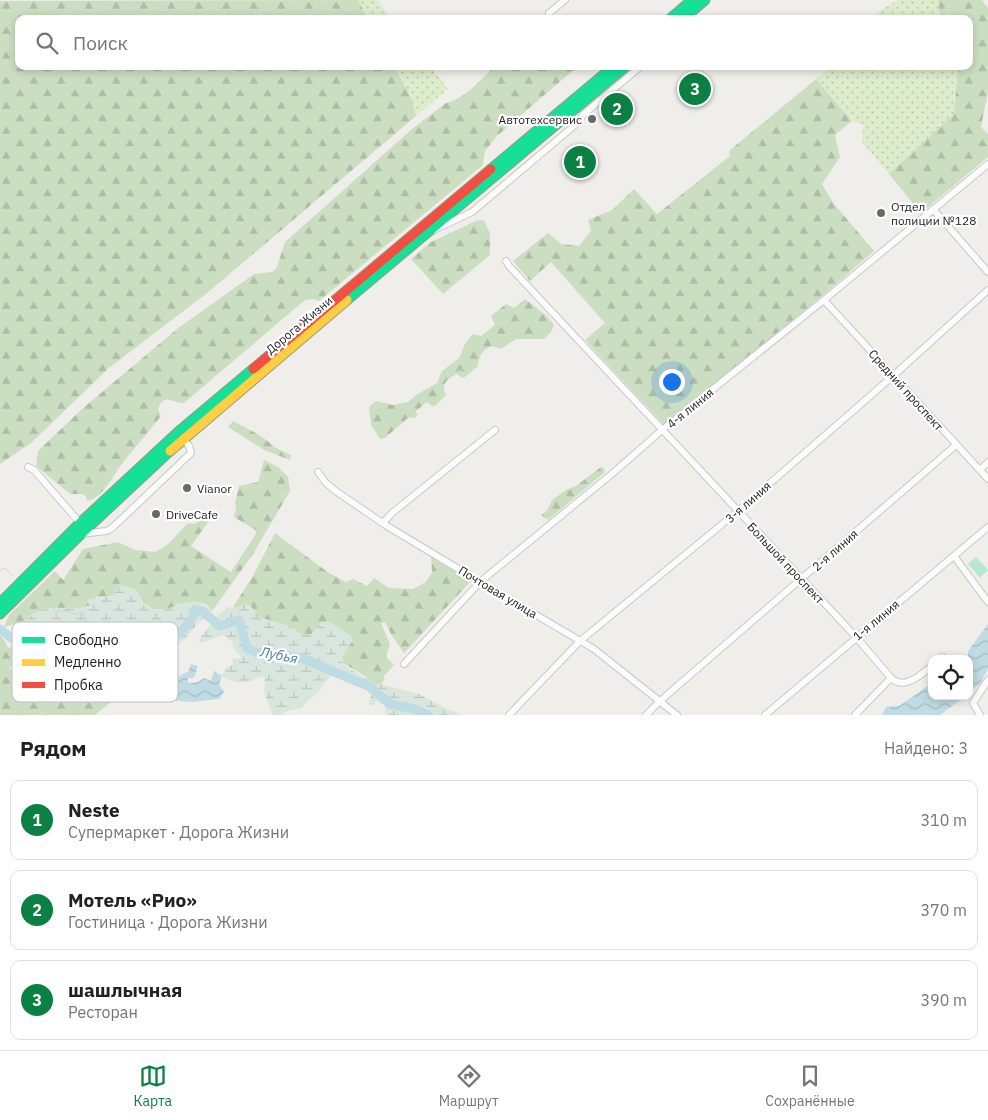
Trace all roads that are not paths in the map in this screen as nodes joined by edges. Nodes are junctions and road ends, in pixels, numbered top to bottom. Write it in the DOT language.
graph roads {
  1 [pos="565,0"];
  2 [pos="692,0"];
  3 [pos="705,0"];
  4 [pos="549,14"];
  5 [pos="675,15"];
  6 [pos="688,15"];
  7 [pos="609,70"];
  8 [pos="621,70"];
  9 [pos="636,70"];
  10 [pos="988,164"];
  11 [pos="933,210"];
  12 [pos="426,234"];
  13 [pos="506,261"];
  14 [pos="988,272"];
  15 [pos="988,290"];
  16 [pos="824,300"];
  17 [pos="893,376"];
  18 [pos="495,430"];
  19 [pos="662,430"];
  20 [pos="183,438"];
  21 [pos="956,445"];
  22 [pos="988,462"];
  23 [pos="28,467"];
  24 [pos="980,470"];
  25 [pos="318,472"];
  26 [pos="988,479"];
  27 [pos="737,512"];
  28 [pos="80,523"];
  29 [pos="384,523"];
  30 [pos="988,527"];
  31 [pos="80,534"];
  32 [pos="954,556"];
  33 [pos="802,579"];
  34 [pos="480,582"];
  35 [pos="988,602"];
  36 [pos="0,603"];
  37 [pos="0,614"];
  38 [pos="856,638"];
  39 [pos="580,640"];
  40 [pos="404,664"];
  41 [pos="928,669"];
  42 [pos="891,678"];
  43 [pos="988,680"];
  44 [pos="660,701"];
  45 [pos="509,715"];
  46 [pos="646,715"];
  47 [pos="677,715"];
  48 [pos="766,715"];
  49 [pos="855,715"];
  50 [pos="980,715"];
  1 -- 4 [label="street"];
  2 -- 5 [label="main road"];
  3 -- 6 [label="main road"];
  7 -- 28 [label="main road, Дорога Жизни"];
  8 -- 12 [label="main road, Дорога Жизни"];
  9 -- 12 [label="street"];
  10 -- 11 [label="street, 4-я линия"];
  11 -- 14 [label="street"];
  11 -- 16 [label="street, 4-я линия"];
  12 -- 20 [label="main road, Дорога Жизни"];
  13 -- 19 [label="street, Большой проспект"];
  15 -- 17 [label="street, 3-я линия"];
  16 -- 17 [label="street, Средний проспект"];
  16 -- 19 [label="street, 4-я линия"];
  17 -- 21 [label="street, Средний проспект"];
  17 -- 27 [label="street, 3-я линия"];
  18 -- 29 [label="street"];
  19 -- 27 [label="street, Большой проспект"];
  19 -- 34 [label="street, 4-я линия"];
  20 -- 31 [label="main road, Дорога Жизни"];
  20 -- 31 [label="street"];
  21 -- 24 [label="street, Средний проспект"];
  21 -- 33 [label="street, 2-я линия"];
  22 -- 24 [label="street"];
  23 -- 28 [label="street"];
  24 -- 26 [label="street, Средний проспект"];
  25 -- 29 [label="street, Почтовая улица"];
  27 -- 33 [label="street, Большой проспект"];
  27 -- 39 [label="street, 3-я линия"];
  28 -- 36 [label="main road, Дорога Жизни"];
  29 -- 34 [label="street, Почтовая улица"];
  30 -- 32 [label="street, 1-я линия"];
  31 -- 37 [label="main road, Дорога Жизни"];
  32 -- 35 [label="street"];
  32 -- 38 [label="street, 1-я линия"];
  33 -- 38 [label="street, Большой проспект"];
  33 -- 44 [label="street, 2-я линия"];
  34 -- 39 [label="street, Почтовая улица"];
  34 -- 40 [label="street, 4-я линия"];
  38 -- 42 [label="street, Большой проспект"];
  38 -- 48 [label="street, 1-я линия"];
  39 -- 44 [label="street, Почтовая улица"];
  39 -- 45 [label="street, 3-я линия"];
  41 -- 42 [label="street"];
  42 -- 49 [label="street"];
  43 -- 50 [label="street"];
  44 -- 46 [label="street, 2-я линия"];
  44 -- 47 [label="street, Почтовая улица"];
}
